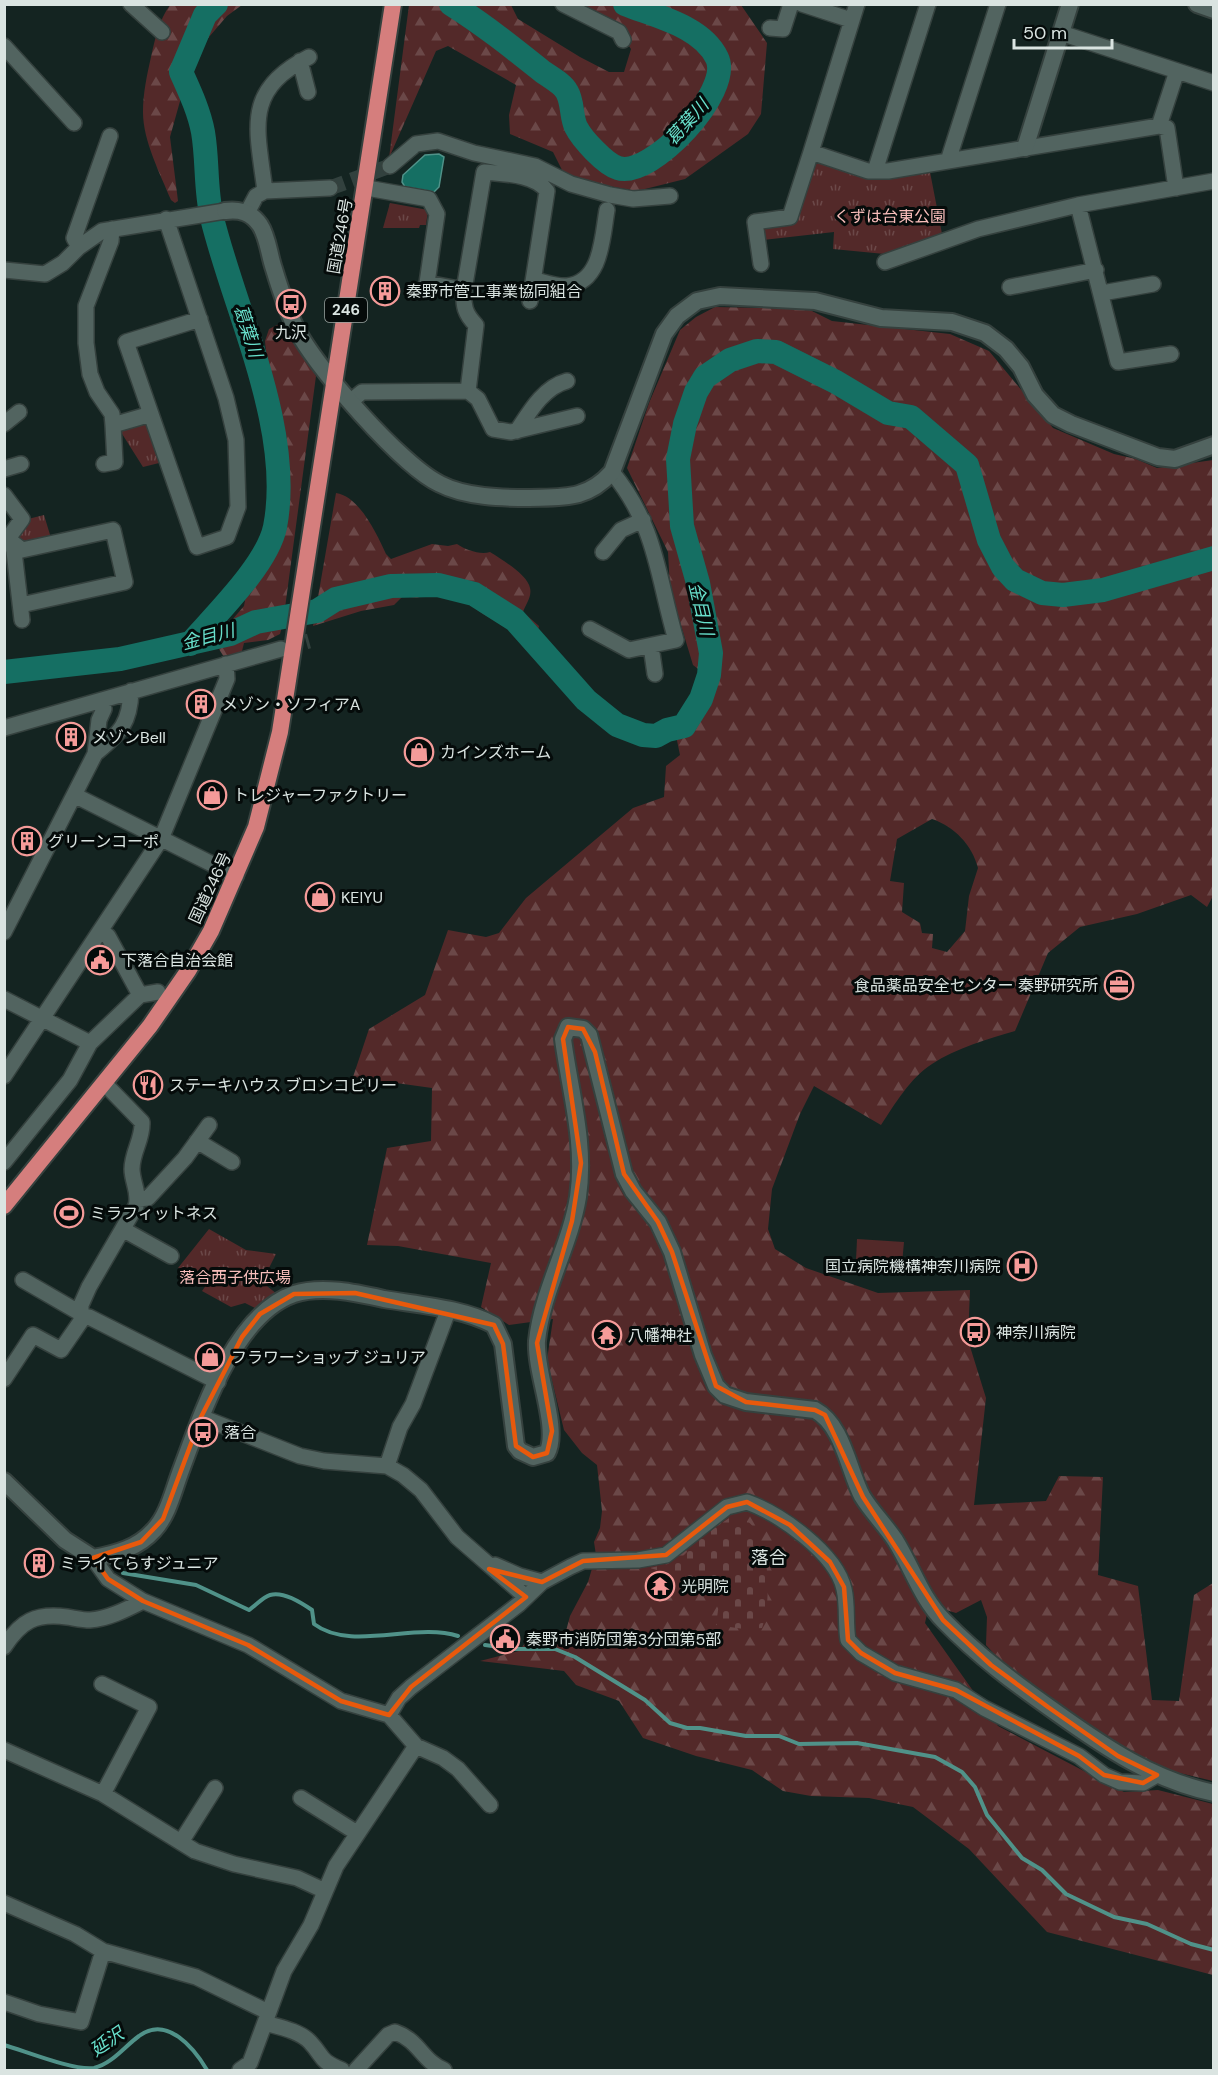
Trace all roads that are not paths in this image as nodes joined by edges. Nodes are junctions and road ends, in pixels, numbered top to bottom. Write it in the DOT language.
graph roads {
  1 [pos="131,4"];
  2 [pos="393,4"];
  3 [pos="562,4"];
  4 [pos="791,4"];
  5 [pos="802,4"];
  6 [pos="857,4"];
  7 [pos="928,4"];
  8 [pos="998,4"];
  9 [pos="1070,4"];
  10 [pos="1197,4"];
  11 [pos="1214,10"];
  12 [pos="851,21"];
  13 [pos="770,28"];
  14 [pos="162,32"];
  15 [pos="1061,33"];
  16 [pos="623,40"];
  17 [pos="4,46"];
  18 [pos="1177,71"];
  19 [pos="1214,83"];
  20 [pos="308,92"];
  21 [pos="74,123"];
  22 [pos="1159,126"];
  23 [pos="110,136"];
  24 [pos="1025,148"];
  25 [pos="811,152"];
  26 [pos="948,161"];
  27 [pos="390,166"];
  28 [pos="512,169"];
  29 [pos="875,171"];
  30 [pos="1214,181"];
  31 [pos="330,188"];
  32 [pos="367,188"];
  33 [pos="1176,188"];
  34 [pos="265,191"];
  35 [pos="670,196"];
  36 [pos="1078,204"];
  37 [pos="607,210"];
  38 [pos="225,211"];
  39 [pos="247,213"];
  40 [pos="172,219"];
  41 [pos="112,229"];
  42 [pos="79,247"];
  43 [pos="885,262"];
  44 [pos="761,264"];
  45 [pos="4,270"];
  46 [pos="1096,270"];
  47 [pos="535,280"];
  48 [pos="1153,284"];
  49 [pos="1010,287"];
  50 [pos="464,291"];
  51 [pos="1102,293"];
  52 [pos="530,301"];
  53 [pos="200,319"];
  54 [pos="1171,354"];
  55 [pos="567,381"];
  56 [pos="334,383"];
  57 [pos="468,391"];
  58 [pos="351,401"];
  59 [pos="19,412"];
  60 [pos="151,414"];
  61 [pos="577,416"];
  62 [pos="4,424"];
  63 [pos="113,425"];
  64 [pos="517,431"];
  65 [pos="1214,445"];
  66 [pos="21,464"];
  67 [pos="104,464"];
  68 [pos="4,469"];
  69 [pos="612,472"];
  70 [pos="4,495"];
  71 [pos="643,520"];
  72 [pos="8,544"];
  73 [pos="602,552"];
  74 [pos="590,629"];
  75 [pos="651,646"];
  76 [pos="281,649"];
  77 [pos="226,664"];
  78 [pos="655,674"];
  79 [pos="130,691"];
  80 [pos="103,699"];
  81 [pos="6,730"];
  82 [pos="95,754"];
  83 [pos="74,795"];
  84 [pos="161,839"];
  85 [pos="236,876"];
  86 [pos="101,931"];
  87 [pos="4,932"];
  88 [pos="158,992"];
  89 [pos="140,995"];
  90 [pos="4,999"];
  91 [pos="43,1018"];
  92 [pos="90,1043"];
  93 [pos="4,1076"];
  94 [pos="104,1083"];
  95 [pos="209,1125"];
  96 [pos="197,1141"];
  97 [pos="4,1162"];
  98 [pos="232,1162"];
  99 [pos="138,1198"];
  100 [pos="4,1206"];
  101 [pos="124,1230"];
  102 [pos="171,1256"];
  103 [pos="23,1280"];
  104 [pos="448,1311"];
  105 [pos="81,1315"];
  106 [pos="4,1379"];
  107 [pos="218,1382"];
  108 [pos="201,1417"];
  109 [pos="387,1466"];
  110 [pos="4,1481"];
  111 [pos="93,1558"];
  112 [pos="487,1562"];
  113 [pos="542,1582"];
  114 [pos="526,1597"];
  115 [pos="143,1601"];
  116 [pos="4,1647"];
  117 [pos="102,1683"];
  118 [pos="389,1715"];
  119 [pos="416,1746"];
  120 [pos="4,1750"];
  121 [pos="1157,1776"];
  122 [pos="215,1788"];
  123 [pos="1214,1793"];
  124 [pos="103,1794"];
  125 [pos="301,1798"];
  126 [pos="490,1805"];
  127 [pos="357,1833"];
  128 [pos="181,1842"];
  129 [pos="325,1891"];
  130 [pos="4,1903"];
  131 [pos="103,1951"];
  132 [pos="4,2002"];
  133 [pos="267,2017"];
  134 [pos="240,2070"];
  135 [pos="342,2070"];
  136 [pos="356,2070"];
  137 [pos="444,2070"];
  1 -- 14 [label="street"];
  2 -- 32 [label="highway, 国道246号 / 246"];
  3 -- 16 [label="street"];
  4 -- 13 [label="street"];
  5 -- 12 [label="street"];
  6 -- 12 [label="street"];
  7 -- 29 [label="street"];
  8 -- 26 [label="street"];
  9 -- 15 [label="street"];
  10 -- 11 [label="street"];
  12 -- 25 [label="street"];
  15 -- 18 [label="street"];
  15 -- 24 [label="street"];
  17 -- 21 [label="street"];
  18 -- 19 [label="street"];
  18 -- 22 [label="street"];
  20 -- 34 [label="street"];
  22 -- 24 [label="street"];
  22 -- 33 [label="street"];
  23 -- 42 [label="street"];
  24 -- 26 [label="street"];
  25 -- 29 [label="street"];
  25 -- 44 [label="street"];
  26 -- 29 [label="street"];
  27 -- 28 [label="street"];
  28 -- 35 [label="street"];
  28 -- 47 [label="street"];
  28 -- 50 [label="street"];
  30 -- 33 [label="street"];
  31 -- 34 [label="street"];
  32 -- 50 [label="street"];
  32 -- 56 [label="highway, 国道246号 / 246"];
  33 -- 36 [label="street"];
  34 -- 39 [label="street"];
  36 -- 43 [label="street"];
  36 -- 46 [label="street"];
  37 -- 47 [label="street"];
  38 -- 39 [label="street"];
  38 -- 40 [label="street"];
  39 -- 56 [label="street"];
  40 -- 41 [label="street"];
  40 -- 53 [label="street"];
  41 -- 42 [label="street"];
  41 -- 63 [label="street"];
  42 -- 45 [label="street"];
  46 -- 49 [label="street"];
  46 -- 51 [label="street"];
  47 -- 52 [label="street"];
  48 -- 51 [label="street"];
  50 -- 57 [label="street"];
  51 -- 54 [label="street"];
  53 -- 60 [label="street"];
  53 -- 60 [label="street"];
  55 -- 64 [label="street"];
  56 -- 58 [label="street"];
  56 -- 85 [label="highway, 国道246号 / 246"];
  57 -- 58 [label="street"];
  57 -- 64 [label="street"];
  58 -- 69 [label="street"];
  59 -- 62 [label="street"];
  60 -- 63 [label="street"];
  61 -- 64 [label="street"];
  63 -- 67 [label="street"];
  65 -- 69 [label="street"];
  66 -- 68 [label="street"];
  69 -- 71 [label="street"];
  70 -- 72 [label="street"];
  71 -- 73 [label="street"];
  71 -- 75 [label="street"];
  72 -- 72 [label="street"];
  74 -- 75 [label="street"];
  75 -- 78 [label="street"];
  76 -- 77 [label="street"];
  77 -- 79 [label="street"];
  77 -- 84 [label="street"];
  79 -- 80 [label="street"];
  79 -- 82 [label="street"];
  80 -- 81 [label="street"];
  80 -- 82 [label="street"];
  82 -- 83 [label="street"];
  83 -- 84 [label="street"];
  83 -- 87 [label="street"];
  84 -- 85 [label="street"];
  84 -- 86 [label="street"];
  85 -- 94 [label="highway, 国道246号 / 246"];
  86 -- 89 [label="street"];
  86 -- 91 [label="street"];
  88 -- 89 [label="street"];
  89 -- 92 [label="street"];
  90 -- 91 [label="street"];
  91 -- 92 [label="street"];
  91 -- 93 [label="street"];
  92 -- 97 [label="street"];
  94 -- 99 [label="street"];
  94 -- 100 [label="highway, 国道246号 / 246"];
  95 -- 96 [label="street"];
  96 -- 98 [label="street"];
  96 -- 99 [label="street"];
  99 -- 101 [label="street"];
  101 -- 102 [label="street"];
  101 -- 105 [label="street"];
  103 -- 105 [label="street"];
  104 -- 107 [label="street"];
  104 -- 109 [label="street"];
  104 -- 121 [label="street"];
  105 -- 106 [label="street"];
  105 -- 107 [label="street"];
  107 -- 108 [label="street"];
  108 -- 109 [label="street"];
  108 -- 111 [label="street"];
  109 -- 112 [label="street"];
  110 -- 111 [label="street"];
  111 -- 115 [label="street"];
  112 -- 113 [label="street"];
  112 -- 114 [label="street"];
  113 -- 114 [label="street"];
  113 -- 121 [label="street"];
  114 -- 118 [label="street"];
  115 -- 116 [label="street"];
  115 -- 118 [label="street"];
  117 -- 124 [label="street"];
  118 -- 119 [label="street"];
  119 -- 126 [label="street"];
  119 -- 127 [label="street"];
  120 -- 124 [label="street"];
  121 -- 123 [label="street"];
  122 -- 128 [label="street"];
  124 -- 128 [label="street"];
  125 -- 127 [label="street"];
  127 -- 129 [label="street"];
  128 -- 129 [label="street"];
  129 -- 133 [label="street"];
  130 -- 131 [label="street"];
  131 -- 132 [label="street"];
  131 -- 133 [label="street"];
  133 -- 134 [label="street"];
  133 -- 135 [label="street"];
  136 -- 137 [label="street"];
}
